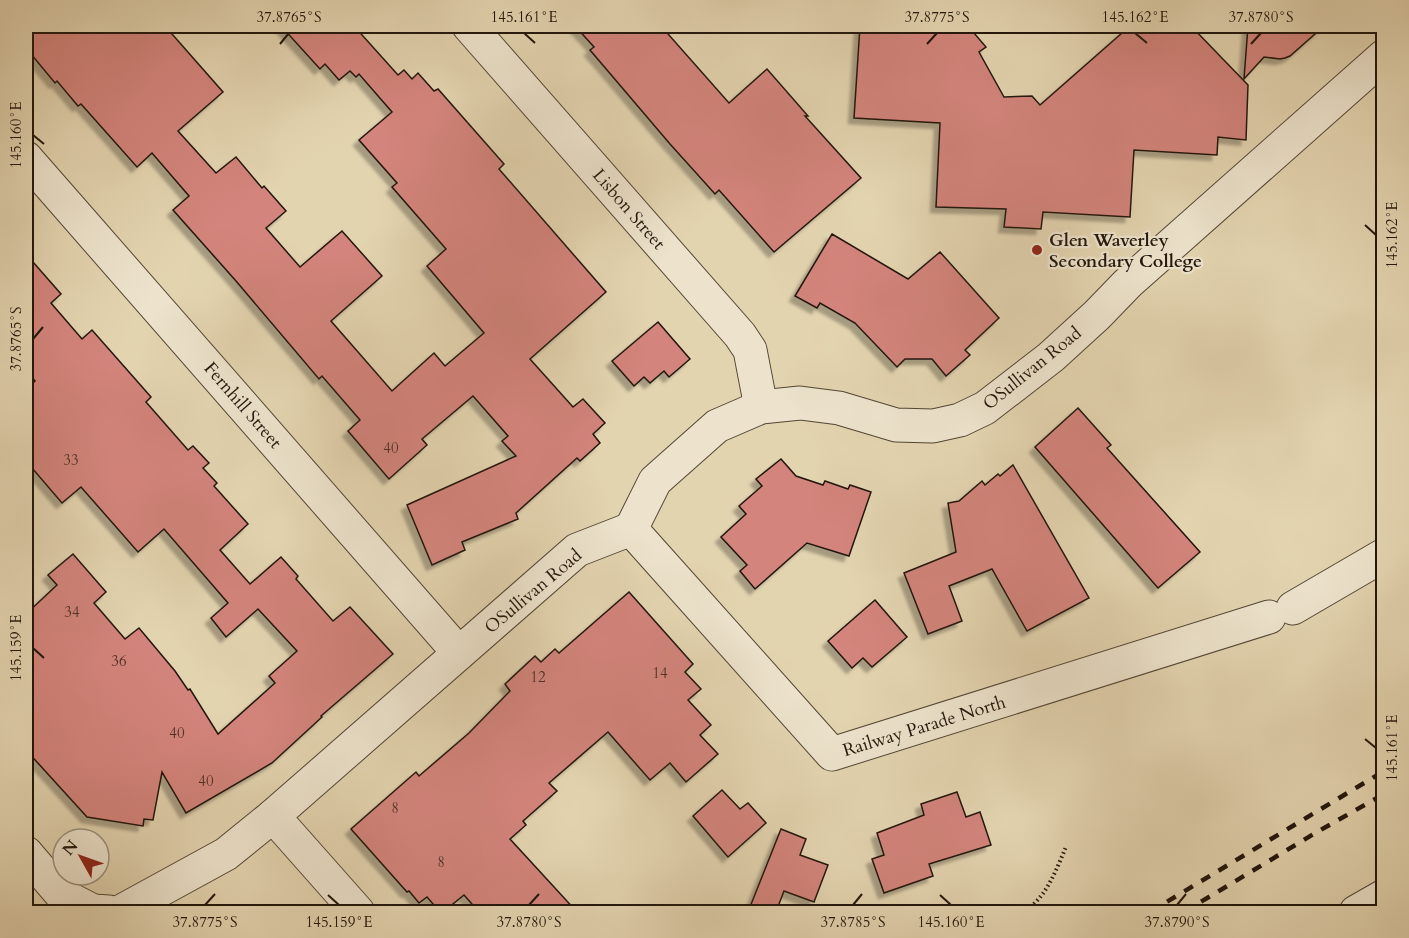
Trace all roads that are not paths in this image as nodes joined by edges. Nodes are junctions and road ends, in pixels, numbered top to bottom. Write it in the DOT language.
graph roads {
  1 [pos="469,26"];
  2 [pos="1383,56"];
  3 [pos="26,158"];
  4 [pos="761,407"];
  5 [pos="631,529"];
  6 [pos="1383,555"];
  7 [pos="459,653"];
  8 [pos="273,816"];
  9 [pos="26,854"];
  10 [pos="1383,896"];
  11 [pos="109,912"];
  12 [pos="120,912"];
  13 [pos="358,912"];
  14 [pos="1356,912"];
  1 -- 4 [label="street, Lisbon Street"];
  2 -- 4 [label="street, OSullivan Road"];
  3 -- 7 [label="street, Fernhill Street"];
  4 -- 5 [label="street, OSullivan Road"];
  5 -- 6 [label="street, Railway Parade North"];
  5 -- 7 [label="street, OSullivan Road"];
  7 -- 8 [label="street, OSullivan Road"];
  8 -- 12 [label="street, OSullivan Road"];
  8 -- 13 [label="street"];
  9 -- 11 [label="street"];
  10 -- 14 [label="street"];
}
